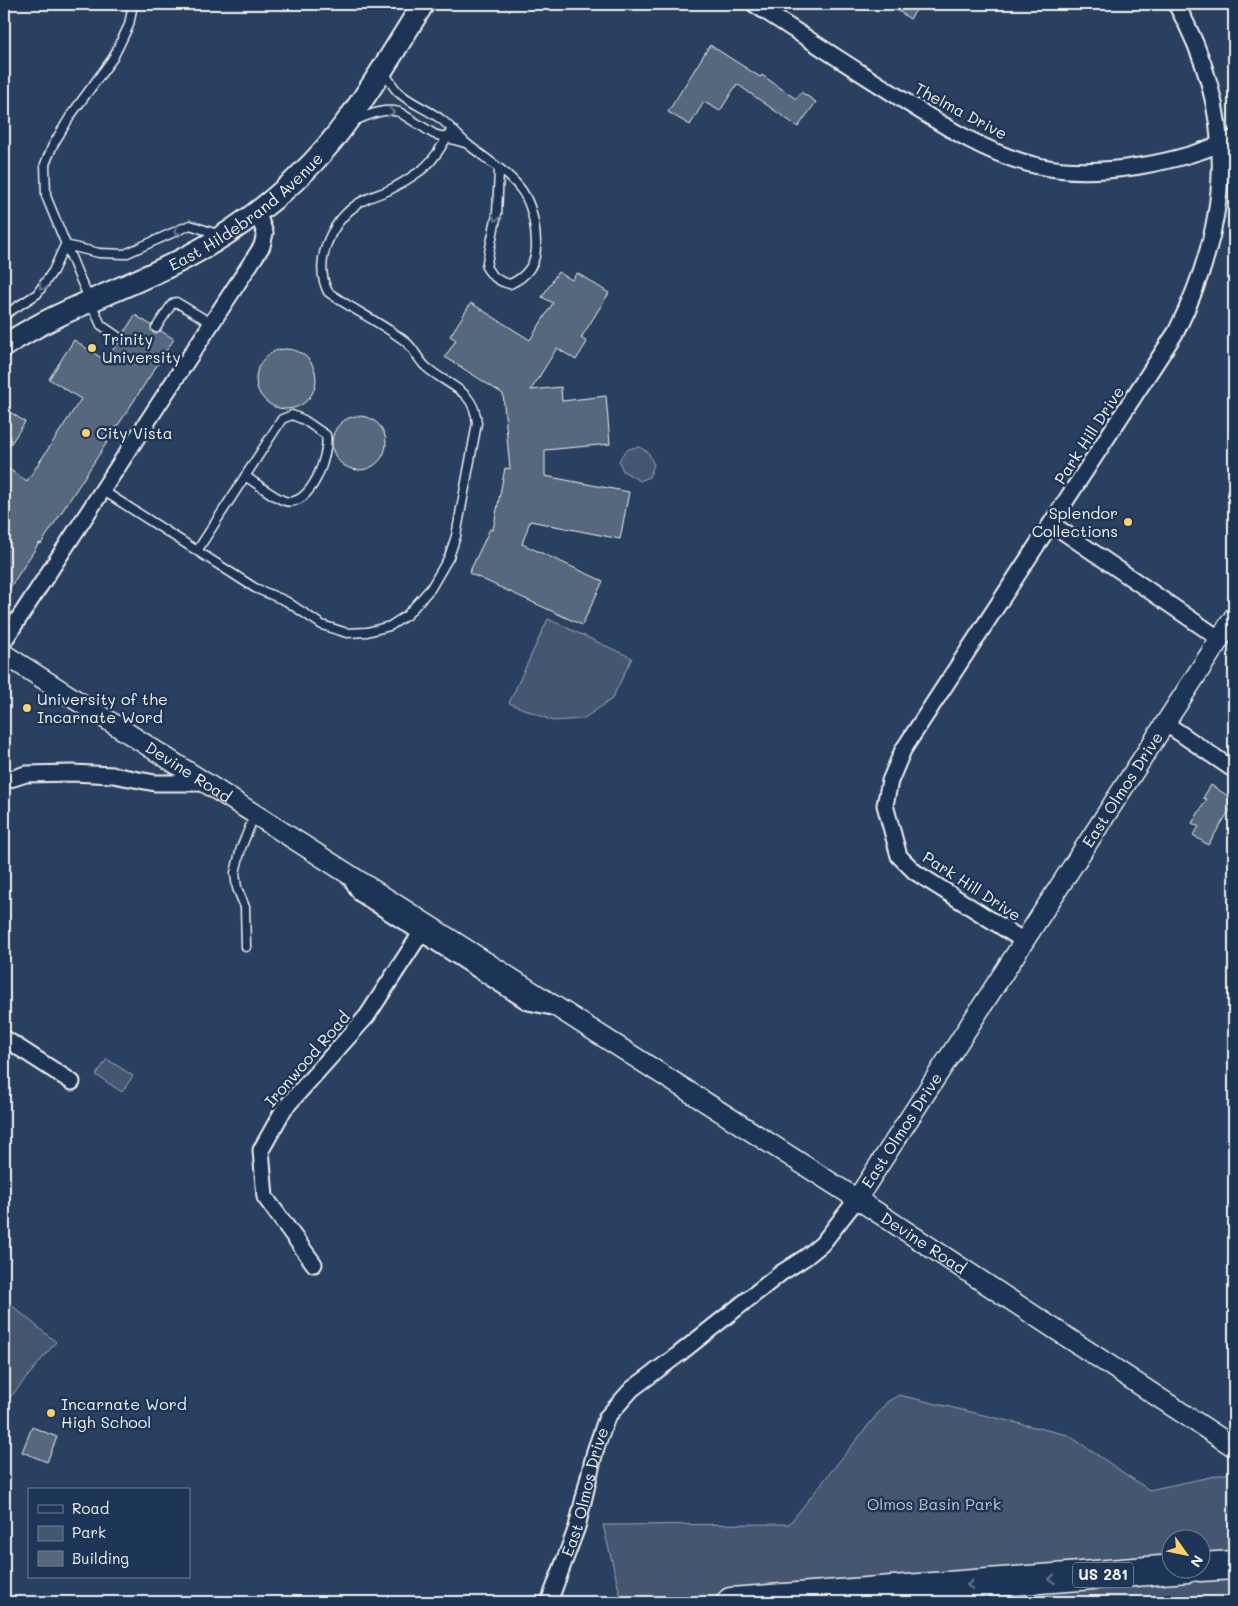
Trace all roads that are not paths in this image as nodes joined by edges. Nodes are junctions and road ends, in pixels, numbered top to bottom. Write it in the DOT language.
graph roads {
  1 [pos="133,4"];
  2 [pos="423,4"];
  3 [pos="754,4"];
  4 [pos="1176,4"];
  5 [pos="382,68"];
  6 [pos="418,105"];
  7 [pos="409,118"];
  8 [pos="345,125"];
  9 [pos="452,129"];
  10 [pos="447,138"];
  11 [pos="1234,138"];
  12 [pos="465,143"];
  13 [pos="1219,145"];
  14 [pos="499,170"];
  15 [pos="256,212"];
  16 [pos="223,236"];
  17 [pos="65,245"];
  18 [pos="90,300"];
  19 [pos="4,315"];
  20 [pos="211,324"];
  21 [pos="156,328"];
  22 [pos="120,338"];
  23 [pos="4,346"];
  24 [pos="245,476"];
  25 [pos="102,490"];
  26 [pos="1052,524"];
  27 [pos="197,551"];
  28 [pos="1234,617"];
  29 [pos="1220,638"];
  30 [pos="4,641"];
  31 [pos="4,654"];
  32 [pos="1165,723"];
  33 [pos="1234,770"];
  34 [pos="4,781"];
  35 [pos="206,783"];
  36 [pos="255,814"];
  37 [pos="347,873"];
  38 [pos="422,933"];
  39 [pos="1024,941"];
  40 [pos="246,946"];
  41 [pos="560,1010"];
  42 [pos="4,1038"];
  43 [pos="72,1082"];
  44 [pos="856,1198"];
  45 [pos="314,1264"];
  46 [pos="1234,1447"];
  47 [pos="1234,1565"];
  48 [pos="1210,1567"];
  49 [pos="1160,1570"];
  50 [pos="550,1602"];
  51 [pos="731,1602"];
  1 -- 17 [label="lane"];
  2 -- 5 [label="main road, East Hildebrand Avenue"];
  3 -- 13 [label="street, Thelma Drive"];
  4 -- 13 [label="street, Park Hill Drive"];
  5 -- 6 [label="lane"];
  5 -- 8 [label="main road, East Hildebrand Avenue"];
  6 -- 7 [label="lane"];
  6 -- 9 [label="lane"];
  8 -- 7 [label="lane, one-way"];
  7 -- 10 [label="lane"];
  8 -- 15 [label="main road, East Hildebrand Avenue"];
  9 -- 10 [label="lane"];
  9 -- 12 [label="lane"];
  10 -- 12 [label="lane"];
  10 -- 27 [label="lane"];
  11 -- 13 [label="street, Thelma Drive"];
  12 -- 14 [label="lane"];
  13 -- 26 [label="street, Park Hill Drive"];
  14 -- 14 [label="lane, one-way"];
  15 -- 16 [label="main road, East Hildebrand Avenue"];
  15 -- 20 [label="street"];
  16 -- 17 [label="lane, one-way"];
  16 -- 18 [label="main road, East Hildebrand Avenue"];
  17 -- 18 [label="lane"];
  17 -- 19 [label="lane, one-way"];
  18 -- 22 [label="lane"];
  18 -- 23 [label="main road, East Hildebrand Avenue"];
  20 -- 21 [label="lane"];
  20 -- 25 [label="street"];
  24 -- 24 [label="lane"];
  24 -- 27 [label="lane"];
  25 -- 27 [label="lane"];
  25 -- 30 [label="street"];
  26 -- 29 [label="street"];
  26 -- 39 [label="street, Park Hill Drive"];
  28 -- 29 [label="street, East Olmos Drive"];
  29 -- 32 [label="street, East Olmos Drive"];
  31 -- 35 [label="street, Devine Road"];
  32 -- 33 [label="street"];
  32 -- 39 [label="street, East Olmos Drive"];
  34 -- 35 [label="street"];
  35 -- 36 [label="street, Devine Road"];
  36 -- 37 [label="street, Devine Road"];
  36 -- 40 [label="lane"];
  37 -- 38 [label="street, Devine Road"];
  37 -- 41 [label="street, Devine Road"];
  38 -- 41 [label="street, Devine Road"];
  38 -- 45 [label="street, Ironwood Road"];
  39 -- 44 [label="street, East Olmos Drive"];
  41 -- 44 [label="street, Devine Road"];
  42 -- 43 [label="street"];
  44 -- 46 [label="street, Devine Road"];
  44 -- 50 [label="street, East Olmos Drive"];
  47 -- 48 [label="highway"];
  49 -- 51 [label="highway, US 281, one-way"];
}
